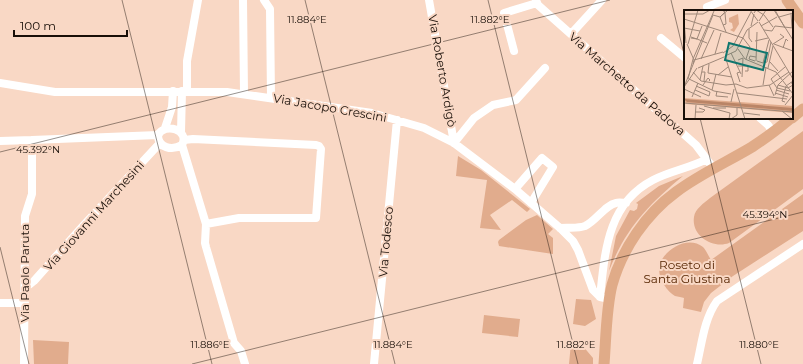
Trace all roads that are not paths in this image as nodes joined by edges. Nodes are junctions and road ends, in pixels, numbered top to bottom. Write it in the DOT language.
graph roads {
  1 [pos="198,0"];
  2 [pos="243,0"];
  3 [pos="264,0"];
  4 [pos="429,0"];
  5 [pos="602,0"];
  6 [pos="725,0"];
  7 [pos="787,0"];
  8 [pos="537,1"];
  9 [pos="707,7"];
  10 [pos="792,10"];
  11 [pos="793,11"];
  12 [pos="798,20"];
  13 [pos="571,34"];
  14 [pos="661,38"];
  15 [pos="514,51"];
  16 [pos="684,57"];
  17 [pos="545,68"];
  18 [pos="0,83"];
  19 [pos="173,91"];
  20 [pos="184,91"];
  21 [pos="244,94"];
  22 [pos="271,98"];
  23 [pos="803,109"];
  24 [pos="793,117"];
  25 [pos="761,119"];
  26 [pos="791,119"];
  27 [pos="397,120"];
  28 [pos="166,128"];
  29 [pos="774,132"];
  30 [pos="158,135"];
  31 [pos="182,139"];
  32 [pos="32,140"];
  33 [pos="0,141"];
  34 [pos="454,142"];
  35 [pos="160,143"];
  36 [pos="707,158"];
  37 [pos="714,168"];
  38 [pos="515,189"];
  39 [pos="531,203"];
  40 [pos="626,203"];
  41 [pos="206,224"];
  42 [pos="560,228"];
  43 [pos="803,244"];
  44 [pos="25,284"];
  45 [pos="605,298"];
  46 [pos="25,302"];
  47 [pos="0,303"];
  48 [pos="24,364"];
  49 [pos="245,364"];
  50 [pos="374,364"];
  51 [pos="604,364"];
  52 [pos="697,364"];
  1 -- 20 [label="street"];
  2 -- 21 [label="street"];
  3 -- 22 [label="street"];
  4 -- 34 [label="street, Via Roberto Ardigò"];
  5 -- 13 [label="street"];
  6 -- 9 [label="street"];
  7 -- 10 [label="main road"];
  8 -- 13 [label="street, Via Marchetto da Padova"];
  8 -- 15 [label="street, Via Marchetto da Padova"];
  11 -- 12 [label="main road"];
  13 -- 36 [label="street, Via Marchetto da Padova"];
  14 -- 16 [label="street"];
  17 -- 34 [label="street"];
  18 -- 19 [label="street, Via Jacopo Crescini"];
  19 -- 20 [label="street, Via Jacopo Crescini"];
  19 -- 28 [label="street"];
  20 -- 21 [label="street, Via Jacopo Crescini"];
  20 -- 31 [label="street"];
  21 -- 22 [label="street, Via Jacopo Crescini"];
  22 -- 27 [label="street, Via Jacopo Crescini"];
  23 -- 24 [label="main road"];
  25 -- 29 [label="street"];
  26 -- 29 [label="main road"];
  27 -- 34 [label="street, Via Jacopo Crescini"];
  27 -- 50 [label="street, Via Todesco"];
  28 -- 30 [label="street"];
  28 -- 31 [label="street"];
  29 -- 37 [label="main road"];
  30 -- 32 [label="street"];
  30 -- 35 [label="street"];
  31 -- 35 [label="street"];
  31 -- 41 [label="street"];
  31 -- 41 [label="street"];
  32 -- 33 [label="street"];
  32 -- 44 [label="street, Via Paolo Paruta"];
  34 -- 38 [label="street, Via Jacopo Crescini"];
  35 -- 44 [label="street, Via Giovanni Marchesini"];
  36 -- 37 [label="street, Via Marchetto da Padova"];
  36 -- 40 [label="street"];
  37 -- 45 [label="main road"];
  38 -- 39 [label="street, Via Jacopo Crescini"];
  38 -- 39 [label="street"];
  39 -- 42 [label="street, Via Jacopo Crescini"];
  40 -- 42 [label="street"];
  40 -- 45 [label="street"];
  41 -- 49 [label="street"];
  42 -- 45 [label="street, Via Jacopo Crescini"];
  43 -- 52 [label="street"];
  44 -- 46 [label="street, Via Paolo Paruta"];
  45 -- 51 [label="main road"];
  46 -- 47 [label="street"];
  46 -- 48 [label="street, Via Paolo Paruta"];
}
